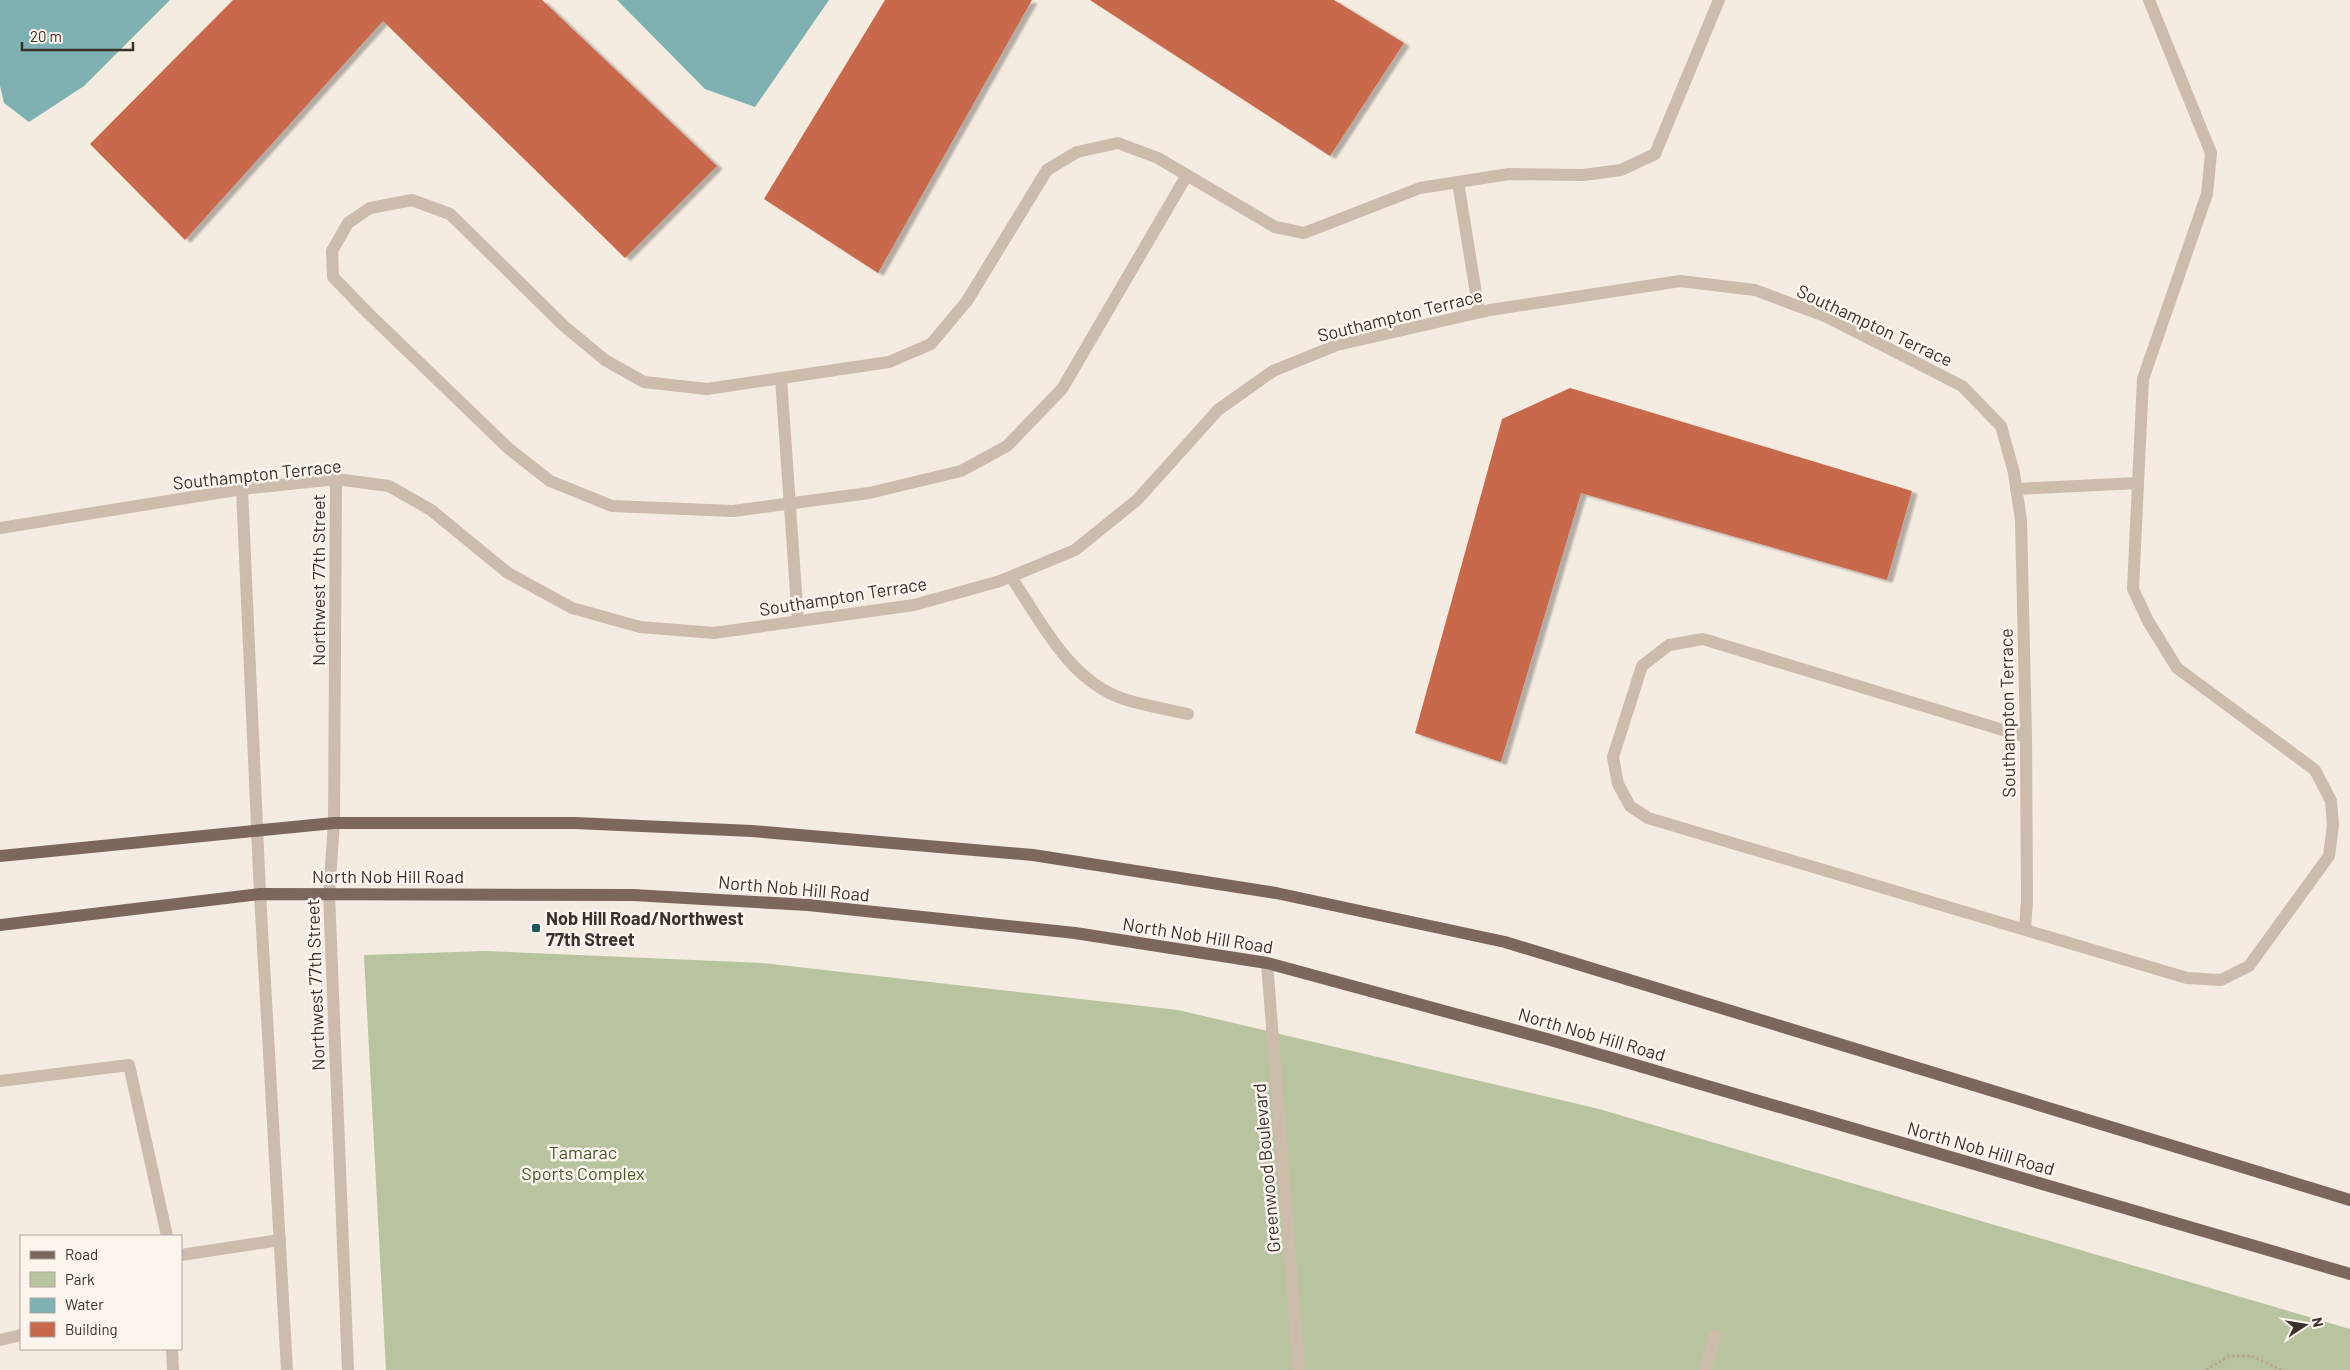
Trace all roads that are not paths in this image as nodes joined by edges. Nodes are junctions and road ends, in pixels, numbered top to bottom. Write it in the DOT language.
graph roads {
  1 [pos="1719,0"];
  2 [pos="2150,0"];
  3 [pos="1187,174"];
  4 [pos="1458,182"];
  5 [pos="1479,312"];
  6 [pos="781,378"];
  7 [pos="336,479"];
  8 [pos="2138,483"];
  9 [pos="242,490"];
  10 [pos="2016,490"];
  11 [pos="790,503"];
  12 [pos="0,528"];
  13 [pos="1012,576"];
  14 [pos="798,621"];
  15 [pos="1188,714"];
  16 [pos="2026,738"];
  17 [pos="334,822"];
  18 [pos="257,829"];
  19 [pos="0,856"];
  20 [pos="329,893"];
  21 [pos="260,894"];
  22 [pos="0,925"];
  23 [pos="2025,929"];
  24 [pos="1267,963"];
  25 [pos="0,1081"];
  26 [pos="2350,1200"];
  27 [pos="168,1235"];
  28 [pos="280,1240"];
  29 [pos="182,1255"];
  30 [pos="2350,1274"];
  31 [pos="20,1335"];
  32 [pos="1715,1335"];
  33 [pos="0,1340"];
  34 [pos="172,1350"];
  35 [pos="173,1370"];
  36 [pos="287,1370"];
  37 [pos="348,1370"];
  38 [pos="1299,1370"];
  39 [pos="1705,1370"];
  1 -- 4 [label="street"];
  2 -- 8 [label="street"];
  3 -- 4 [label="street"];
  3 -- 6 [label="street"];
  3 -- 11 [label="street"];
  4 -- 5 [label="street"];
  5 -- 10 [label="street, Southampton Terrace"];
  5 -- 13 [label="street, Southampton Terrace"];
  6 -- 11 [label="street"];
  6 -- 11 [label="street"];
  7 -- 9 [label="street, Southampton Terrace"];
  7 -- 14 [label="street, Southampton Terrace"];
  7 -- 17 [label="street, Northwest 77th Street"];
  8 -- 10 [label="street"];
  8 -- 23 [label="street"];
  9 -- 12 [label="street, Southampton Terrace"];
  9 -- 18 [label="street"];
  10 -- 16 [label="street, Southampton Terrace"];
  11 -- 14 [label="street"];
  13 -- 14 [label="street, Southampton Terrace"];
  13 -- 15 [label="street"];
  16 -- 23 [label="street, Southampton Terrace"];
  16 -- 23 [label="street"];
  17 -- 18 [label="main road"];
  17 -- 20 [label="street, Northwest 77th Street"];
  17 -- 26 [label="main road"];
  18 -- 19 [label="main road"];
  18 -- 21 [label="street"];
  20 -- 21 [label="main road, North Nob Hill Road"];
  20 -- 24 [label="main road, North Nob Hill Road"];
  20 -- 37 [label="street, Northwest 77th Street"];
  21 -- 22 [label="main road, North Nob Hill Road"];
  21 -- 28 [label="street"];
  24 -- 30 [label="main road, North Nob Hill Road"];
  24 -- 38 [label="street, Greenwood Boulevard"];
  25 -- 27 [label="street"];
  28 -- 29 [label="street"];
  28 -- 36 [label="street"];
  31 -- 33 [label="street"];
  32 -- 39 [label="street"];
  34 -- 35 [label="street"];
}
